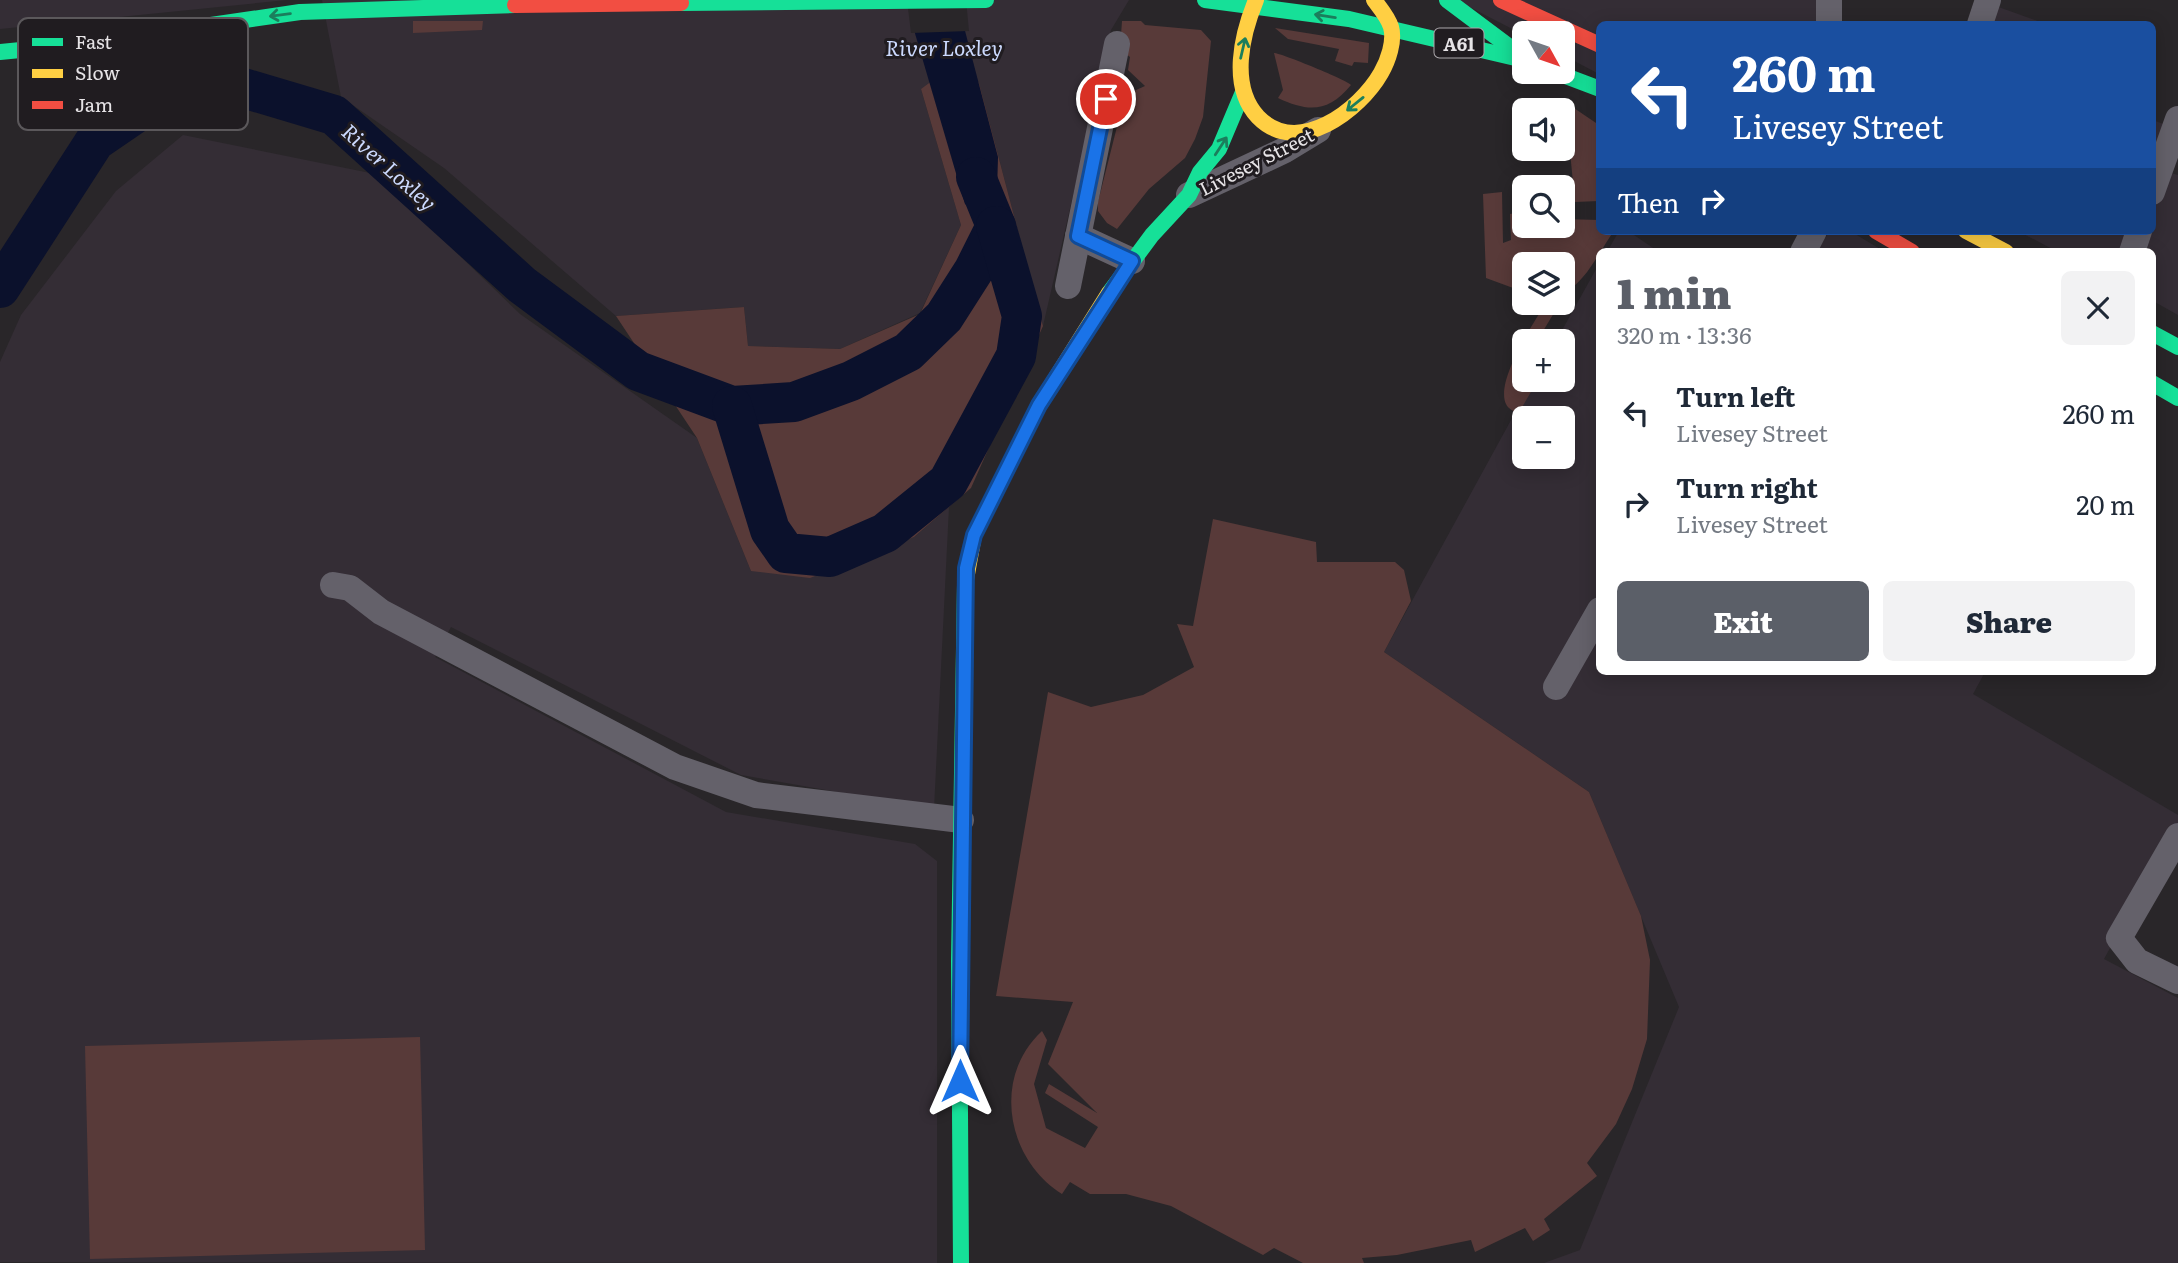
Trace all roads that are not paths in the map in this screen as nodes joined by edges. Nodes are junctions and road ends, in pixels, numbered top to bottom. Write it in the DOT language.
graph roads {
  1 [pos="986,0"];
  2 [pos="1205,0"];
  3 [pos="1374,0"];
  4 [pos="1447,0"];
  5 [pos="1501,0"];
  6 [pos="1829,0"];
  7 [pos="1988,0"];
  8 [pos="963,2"];
  9 [pos="1255,2"];
  10 [pos="489,3"];
  11 [pos="248,19"];
  12 [pos="1829,21"];
  13 [pos="1981,21"];
  14 [pos="1392,29"];
  15 [pos="1596,43"];
  16 [pos="1117,44"];
  17 [pos="18,50"];
  18 [pos="1512,50"];
  19 [pos="0,52"];
  20 [pos="1512,56"];
  21 [pos="1575,80"];
  22 [pos="1596,87"];
  23 [pos="1243,92"];
  24 [pos="2178,119"];
  25 [pos="1322,127"];
  26 [pos="2156,181"];
  27 [pos="1189,195"];
  28 [pos="1883,235"];
  29 [pos="1974,235"];
  30 [pos="1078,236"];
  31 [pos="1905,248"];
  32 [pos="1998,248"];
  33 [pos="1132,261"];
  34 [pos="1068,286"];
  35 [pos="2156,335"];
  36 [pos="2178,347"];
  37 [pos="2156,385"];
  38 [pos="2178,398"];
  39 [pos="333,585"];
  40 [pos="1596,617"];
  41 [pos="1556,687"];
  42 [pos="961,820"];
  43 [pos="2178,836"];
  44 [pos="2178,981"];
  45 [pos="961,1263"];
  1 -- 8 [label="main road"];
  2 -- 9 [label="main road, A61"];
  3 -- 14 [label="main road"];
  4 -- 18 [label="main road"];
  5 -- 15 [label="main road"];
  6 -- 12 [label="street"];
  7 -- 13 [label="street"];
  8 -- 10 [label="main road"];
  14 -- 9 [label="main road, A61, one-way"];
  23 -- 9 [label="main road, one-way"];
  10 -- 11 [label="main road, one-way"];
  14 -- 20 [label="main road, A61"];
  14 -- 25 [label="main road, one-way"];
  16 -- 30 [label="street"];
  17 -- 19 [label="main road, one-way"];
  21 -- 22 [label="main road"];
  23 -- 25 [label="main road"];
  27 -- 23 [label="main road, Livesey Street, one-way"];
  24 -- 26 [label="street"];
  25 -- 27 [label="street, Livesey Street"];
  27 -- 33 [label="main road, Livesey Street"];
  28 -- 31 [label="main road"];
  29 -- 32 [label="main road"];
  30 -- 33 [label="street"];
  30 -- 34 [label="street"];
  33 -- 42 [label="main road, Livesey Street"];
  35 -- 36 [label="main road"];
  37 -- 38 [label="main road"];
  39 -- 42 [label="street"];
  40 -- 41 [label="street"];
  42 -- 45 [label="main road, Livesey Street"];
  43 -- 44 [label="street"];
}
